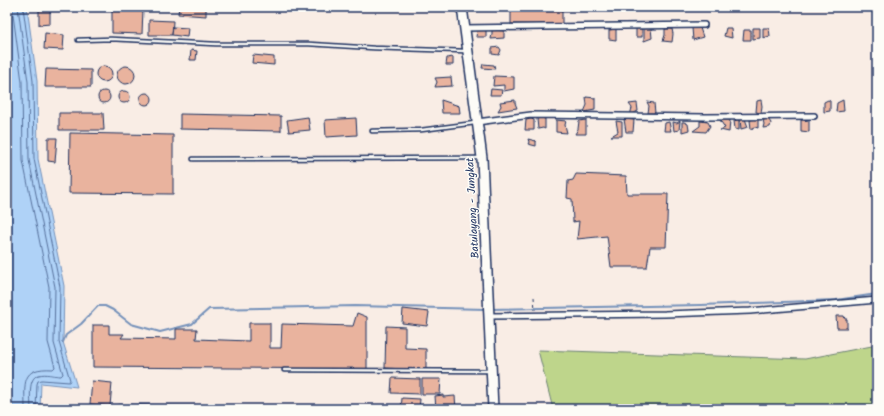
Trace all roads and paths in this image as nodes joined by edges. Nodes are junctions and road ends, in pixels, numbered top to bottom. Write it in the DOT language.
graph roads {
  1 [pos="462,7"];
  2 [pos="704,25"];
  3 [pos="464,28"];
  4 [pos="78,40"];
  5 [pos="468,51"];
  6 [pos="814,116"];
  7 [pos="478,122"];
  8 [pos="372,131"];
  9 [pos="482,158"];
  10 [pos="193,159"];
  11 [pos="534,297"];
  12 [pos="877,300"];
  13 [pos="488,311"];
  14 [pos="535,312"];
  15 [pos="284,370"];
  16 [pos="491,371"];
  17 [pos="119,407"];
  18 [pos="248,409"];
  19 [pos="493,409"];
  1 -- 3 [label="highway, Batulayang - Jungkat"];
  2 -- 3 [label="street"];
  3 -- 5 [label="highway, Batulayang - Jungkat"];
  4 -- 5 [label="lane"];
  5 -- 7 [label="highway, Batulayang - Jungkat"];
  6 -- 7 [label="street"];
  7 -- 8 [label="lane"];
  7 -- 9 [label="highway, Batulayang - Jungkat"];
  9 -- 10 [label="lane"];
  9 -- 13 [label="highway, Batulayang - Jungkat"];
  11 -- 14 [label="path"];
  12 -- 13 [label="street"];
  13 -- 16 [label="highway, Batulayang - Jungkat"];
  15 -- 16 [label="lane"];
  16 -- 19 [label="highway, Batulayang - Jungkat"];
  17 -- 18 [label="lane"];
}
